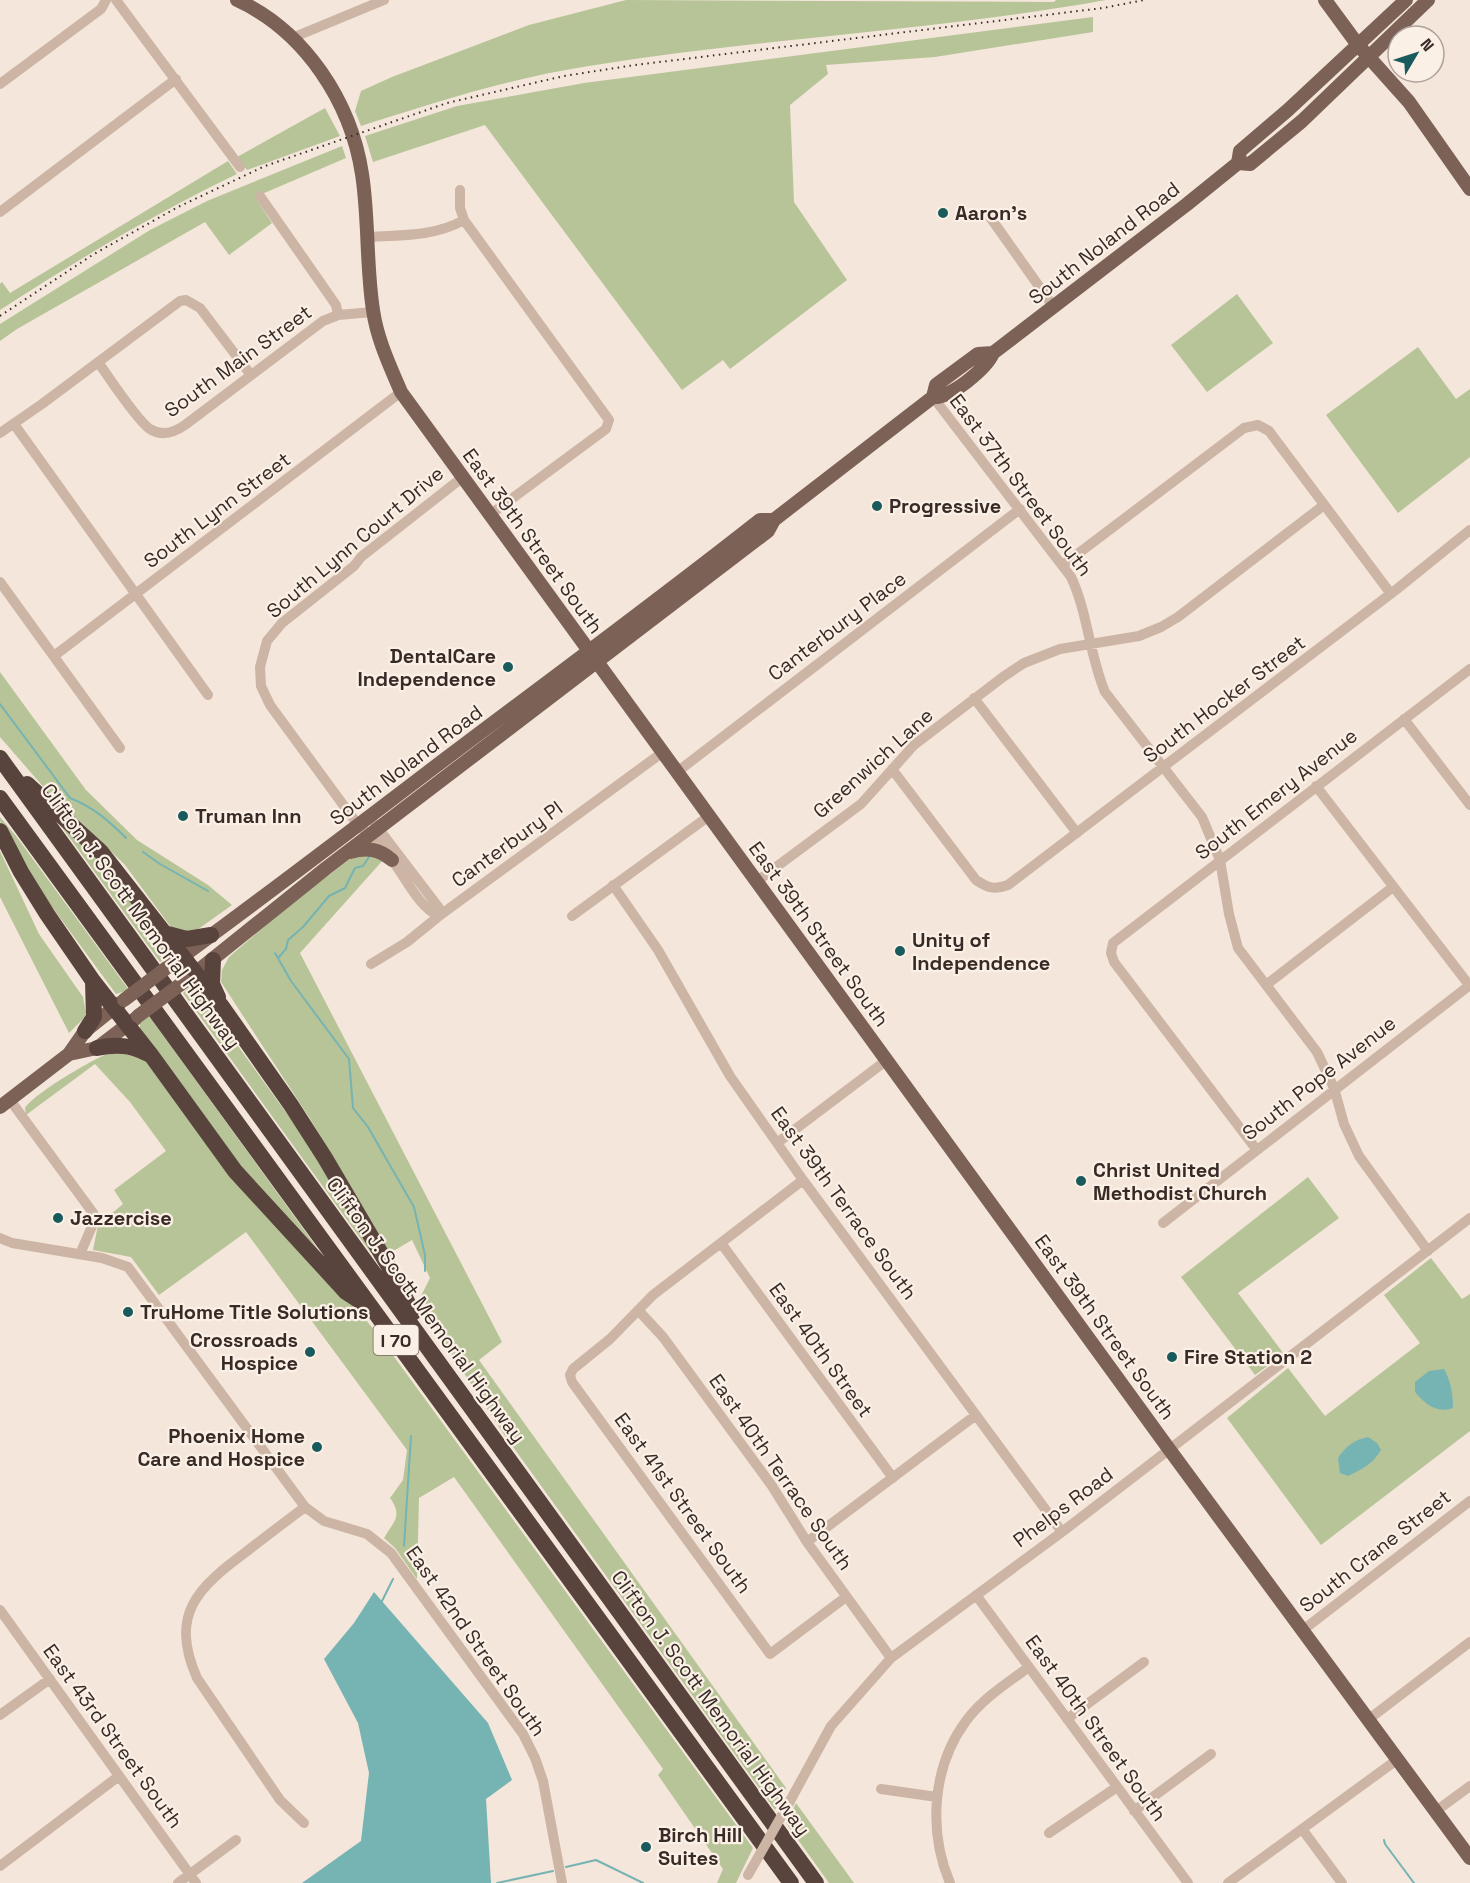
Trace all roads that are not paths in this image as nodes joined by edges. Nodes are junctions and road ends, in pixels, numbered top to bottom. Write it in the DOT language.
graph roads {
  1 [pos="106,0"];
  2 [pos="116,0"];
  3 [pos="237,0"];
  4 [pos="384,0"];
  5 [pos="1325,0"];
  6 [pos="1407,0"];
  7 [pos="1428,0"];
  8 [pos="292,38"];
  9 [pos="1358,45"];
  10 [pos="1369,58"];
  11 [pos="176,79"];
  12 [pos="0,84"];
  13 [pos="1238,163"];
  14 [pos="240,167"];
  15 [pos="1470,189"];
  16 [pos="460,190"];
  17 [pos="260,196"];
  18 [pos="0,212"];
  19 [pos="990,217"];
  20 [pos="464,220"];
  21 [pos="366,237"];
  22 [pos="1053,306"];
  23 [pos="373,312"];
  24 [pos="338,315"];
  25 [pos="98,362"];
  26 [pos="251,375"];
  27 [pos="401,392"];
  28 [pos="933,397"];
  29 [pos="14,424"];
  30 [pos="0,433"];
  31 [pos="463,477"];
  32 [pos="1324,505"];
  33 [pos="1020,509"];
  34 [pos="491,514"];
  35 [pos="1470,530"];
  36 [pos="1063,565"];
  37 [pos="0,582"];
  38 [pos="136,593"];
  39 [pos="1391,594"];
  40 [pos="1090,645"];
  41 [pos="54,656"];
  42 [pos="593,656"];
  43 [pos="1470,669"];
  44 [pos="208,695"];
  45 [pos="974,698"];
  46 [pos="1404,719"];
  47 [pos="120,748"];
  48 [pos="663,752"];
  49 [pos="1,759"];
  50 [pos="1164,767"];
  51 [pos="892,769"];
  52 [pos="676,772"];
  53 [pos="1316,786"];
  54 [pos="0,798"];
  55 [pos="1470,805"];
  56 [pos="709,816"];
  57 [pos="369,826"];
  58 [pos="0,831"];
  59 [pos="1077,833"];
  60 [pos="345,853"];
  61 [pos="1220,860"];
  62 [pos="392,861"];
  63 [pos="756,882"];
  64 [pos="613,885"];
  65 [pos="1393,887"];
  66 [pos="572,915"];
  67 [pos="439,916"];
  68 [pos="164,933"];
  69 [pos="211,935"];
  70 [pos="177,960"];
  71 [pos="213,960"];
  72 [pos="371,964"];
  73 [pos="191,977"];
  74 [pos="93,981"];
  75 [pos="1266,985"];
  76 [pos="1470,985"];
  77 [pos="119,1004"];
  78 [pos="223,1008"];
  79 [pos="132,1021"];
  80 [pos="85,1031"];
  81 [pos="97,1048"];
  82 [pos="69,1054"];
  83 [pos="151,1055"];
  84 [pos="887,1060"];
  85 [pos="1334,1088"];
  86 [pos="5,1103"];
  87 [pos="777,1143"];
  88 [pos="1256,1149"];
  89 [pos="803,1180"];
  90 [pos="1470,1218"];
  91 [pos="1163,1223"];
  92 [pos="0,1238"];
  93 [pos="721,1243"];
  94 [pos="1428,1251"];
  95 [pos="80,1254"];
  96 [pos="638,1310"];
  97 [pos="377,1314"];
  98 [pos="437,1361"];
  99 [pos="976,1415"];
  100 [pos="1168,1449"];
  101 [pos="893,1478"];
  102 [pos="1470,1501"];
  103 [pos="305,1507"];
  104 [pos="1062,1532"];
  105 [pos="807,1542"];
  106 [pos="976,1595"];
  107 [pos="846,1597"];
  108 [pos="0,1610"];
  109 [pos="1303,1630"];
  110 [pos="1470,1642"];
  111 [pos="891,1658"];
  112 [pos="1144,1662"];
  113 [pos="1029,1667"];
  114 [pos="50,1678"];
  115 [pos="0,1715"];
  116 [pos="1067,1719"];
  117 [pos="1369,1719"];
  118 [pos="1211,1754"];
  119 [pos="1398,1760"];
  120 [pos="119,1776"];
  121 [pos="1470,1786"];
  122 [pos="1117,1787"];
  123 [pos="881,1789"];
  124 [pos="938,1797"];
  125 [pos="1134,1811"];
  126 [pos="1436,1811"];
  127 [pos="304,1823"];
  128 [pos="1302,1829"];
  129 [pos="1049,1833"];
  130 [pos="236,1840"];
  131 [pos="1470,1858"];
  132 [pos="0,1866"];
  133 [pos="193,1879"];
  134 [pos="746,1879"];
  135 [pos="178,1883"];
  136 [pos="562,1883"];
  137 [pos="791,1883"];
  138 [pos="816,1883"];
  139 [pos="950,1883"];
  140 [pos="1188,1883"];
  141 [pos="1228,1883"];
  142 [pos="1342,1883"];
  1 -- 12 [label="street"];
  2 -- 11 [label="street"];
  3 -- 8 [label="main road, East 39th Street South"];
  4 -- 8 [label="street"];
  5 -- 9 [label="main road"];
  6 -- 9 [label="main road, South Noland Road"];
  7 -- 10 [label="main road, South Noland Road"];
  8 -- 21 [label="main road, East 39th Street South"];
  9 -- 10 [label="main road"];
  9 -- 13 [label="main road, South Noland Road"];
  10 -- 13 [label="main road, South Noland Road"];
  10 -- 15 [label="main road"];
  11 -- 14 [label="street"];
  11 -- 18 [label="street"];
  13 -- 22 [label="main road, South Noland Road"];
  16 -- 20 [label="street"];
  17 -- 24 [label="street"];
  19 -- 22 [label="street"];
  20 -- 21 [label="street"];
  20 -- 34 [label="street"];
  21 -- 23 [label="main road, East 39th Street South"];
  22 -- 28 [label="main road, South Noland Road"];
  23 -- 24 [label="street, South Main Street"];
  23 -- 27 [label="main road, East 39th Street South"];
  24 -- 26 [label="street, South Main Street"];
  25 -- 26 [label="street, South Main Street"];
  25 -- 26 [label="street"];
  25 -- 29 [label="street"];
  27 -- 31 [label="main road, East 39th Street South"];
  27 -- 38 [label="street, South Lynn Street"];
  28 -- 33 [label="street, East 37th Street South"];
  28 -- 42 [label="main road, South Noland Road"];
  29 -- 30 [label="street"];
  29 -- 38 [label="street"];
  31 -- 34 [label="main road, East 39th Street South"];
  31 -- 57 [label="street, South Lynn Court Drive"];
  32 -- 36 [label="street"];
  32 -- 39 [label="street"];
  32 -- 40 [label="street, Greenwich Lane"];
  33 -- 36 [label="street, East 37th Street South"];
  33 -- 52 [label="street, Canterbury Place"];
  34 -- 42 [label="main road, East 39th Street South"];
  35 -- 39 [label="street, South Hocker Street"];
  36 -- 40 [label="street, East 37th Street South"];
  37 -- 41 [label="street"];
  38 -- 41 [label="street, South Lynn Street"];
  38 -- 44 [label="street"];
  39 -- 50 [label="street, South Hocker Street"];
  40 -- 45 [label="street, Greenwich Lane"];
  40 -- 50 [label="street, East 37th Street South"];
  41 -- 47 [label="street"];
  42 -- 48 [label="main road, East 39th Street South"];
  42 -- 57 [label="main road, South Noland Road"];
  43 -- 46 [label="street, South Emery Avenue"];
  45 -- 51 [label="street, Greenwich Lane"];
  45 -- 59 [label="street"];
  46 -- 53 [label="street, South Emery Avenue"];
  46 -- 55 [label="street"];
  48 -- 52 [label="main road, East 39th Street South"];
  48 -- 67 [label="street, Canterbury Pl"];
  49 -- 68 [label="highway"];
  49 -- 98 [label="highway, Clifton J. Scott Memorial Highway / I 70"];
  50 -- 59 [label="street, South Hocker Street"];
  50 -- 61 [label="street, East 37th Street South"];
  51 -- 59 [label="street, South Hocker Street"];
  51 -- 63 [label="street, Greenwich Lane"];
  52 -- 56 [label="main road, East 39th Street South"];
  53 -- 61 [label="street, South Emery Avenue"];
  53 -- 65 [label="street"];
  54 -- 97 [label="highway, Clifton J. Scott Memorial Highway / I 70"];
  56 -- 63 [label="main road, East 39th Street South"];
  56 -- 64 [label="street"];
  57 -- 60 [label="main road, South Noland Road"];
  57 -- 62 [label="street, South Lynn Court Drive"];
  57 -- 67 [label="street, South Lynn Court Drive"];
  57 -- 69 [label="main road, South Noland Road"];
  58 -- 74 [label="highway"];
  60 -- 62 [label="main road"];
  60 -- 71 [label="main road, South Noland Road"];
  61 -- 75 [label="street, East 37th Street South"];
  61 -- 88 [label="street, South Emery Avenue"];
  62 -- 67 [label="street, South Lynn Court Drive"];
  63 -- 84 [label="main road, East 39th Street South"];
  64 -- 66 [label="street"];
  64 -- 87 [label="street, East 39th Terrace South"];
  65 -- 75 [label="street"];
  65 -- 76 [label="street"];
  67 -- 72 [label="street, Canterbury Pl"];
  68 -- 69 [label="highway"];
  68 -- 70 [label="highway"];
  69 -- 70 [label="main road, South Noland Road"];
  70 -- 73 [label="highway"];
  70 -- 77 [label="main road, South Noland Road, bridge"];
  71 -- 73 [label="main road, South Noland Road"];
  71 -- 78 [label="highway"];
  73 -- 78 [label="highway"];
  73 -- 79 [label="main road, South Noland Road, bridge"];
  74 -- 77 [label="highway"];
  74 -- 80 [label="highway"];
  75 -- 85 [label="street, East 37th Street South"];
  76 -- 85 [label="street, South Pope Avenue"];
  77 -- 79 [label="highway"];
  77 -- 80 [label="main road, South Noland Road"];
  78 -- 98 [label="highway"];
  79 -- 81 [label="main road, South Noland Road"];
  79 -- 83 [label="highway"];
  80 -- 82 [label="main road, South Noland Road"];
  81 -- 82 [label="main road, South Noland Road"];
  81 -- 83 [label="highway"];
  82 -- 86 [label="main road, South Noland Road"];
  83 -- 97 [label="highway"];
  84 -- 87 [label="street"];
  84 -- 100 [label="main road, East 39th Street South"];
  85 -- 88 [label="street, South Pope Avenue"];
  85 -- 94 [label="street, East 37th Street South"];
  86 -- 95 [label="street"];
  87 -- 89 [label="street, East 39th Terrace South"];
  88 -- 91 [label="street, South Pope Avenue"];
  89 -- 93 [label="street"];
  89 -- 99 [label="street, East 39th Terrace South"];
  90 -- 94 [label="street, Phelps Road"];
  92 -- 95 [label="street"];
  93 -- 96 [label="street"];
  93 -- 101 [label="street, East 40th Street"];
  94 -- 100 [label="street, Phelps Road"];
  95 -- 103 [label="street, East 42nd Street South"];
  96 -- 105 [label="street, East 40th Terrace South"];
  96 -- 107 [label="street, East 41st Street South"];
  97 -- 137 [label="highway, Clifton J. Scott Memorial Highway / I 70"];
  98 -- 138 [label="highway, Clifton J. Scott Memorial Highway / I 70"];
  99 -- 101 [label="street"];
  99 -- 104 [label="street, East 39th Terrace South"];
  100 -- 104 [label="street, Phelps Road"];
  100 -- 109 [label="main road, East 39th Street South"];
  101 -- 105 [label="street"];
  102 -- 109 [label="street, South Crane Street"];
  103 -- 127 [label="street"];
  103 -- 136 [label="street, East 42nd Street South"];
  104 -- 106 [label="street, Phelps Road"];
  105 -- 107 [label="street, East 40th Terrace South"];
  106 -- 111 [label="street, Phelps Road"];
  106 -- 113 [label="street, East 40th Street South"];
  107 -- 111 [label="street, East 40th Terrace South"];
  108 -- 114 [label="street, East 43rd Street South"];
  109 -- 117 [label="main road, East 39th Street South"];
  110 -- 117 [label="street"];
  111 -- 134 [label="street, Phelps Road, bridge"];
  112 -- 116 [label="street"];
  113 -- 116 [label="street, East 40th Street South"];
  113 -- 124 [label="street"];
  114 -- 115 [label="street"];
  114 -- 120 [label="street, East 43rd Street South"];
  116 -- 122 [label="street, East 40th Street South"];
  117 -- 119 [label="main road, East 39th Street South"];
  118 -- 125 [label="street"];
  119 -- 126 [label="main road, East 39th Street South"];
  119 -- 128 [label="street"];
  120 -- 132 [label="street"];
  120 -- 133 [label="street, East 43rd Street South"];
  121 -- 126 [label="street"];
  122 -- 125 [label="street, East 40th Street South"];
  122 -- 129 [label="street"];
  123 -- 124 [label="street"];
  124 -- 139 [label="street"];
  125 -- 140 [label="street, East 40th Street South"];
  126 -- 131 [label="main road, East 39th Street South"];
  128 -- 141 [label="street"];
  128 -- 142 [label="street"];
  130 -- 133 [label="street"];
  133 -- 135 [label="street"];
}
